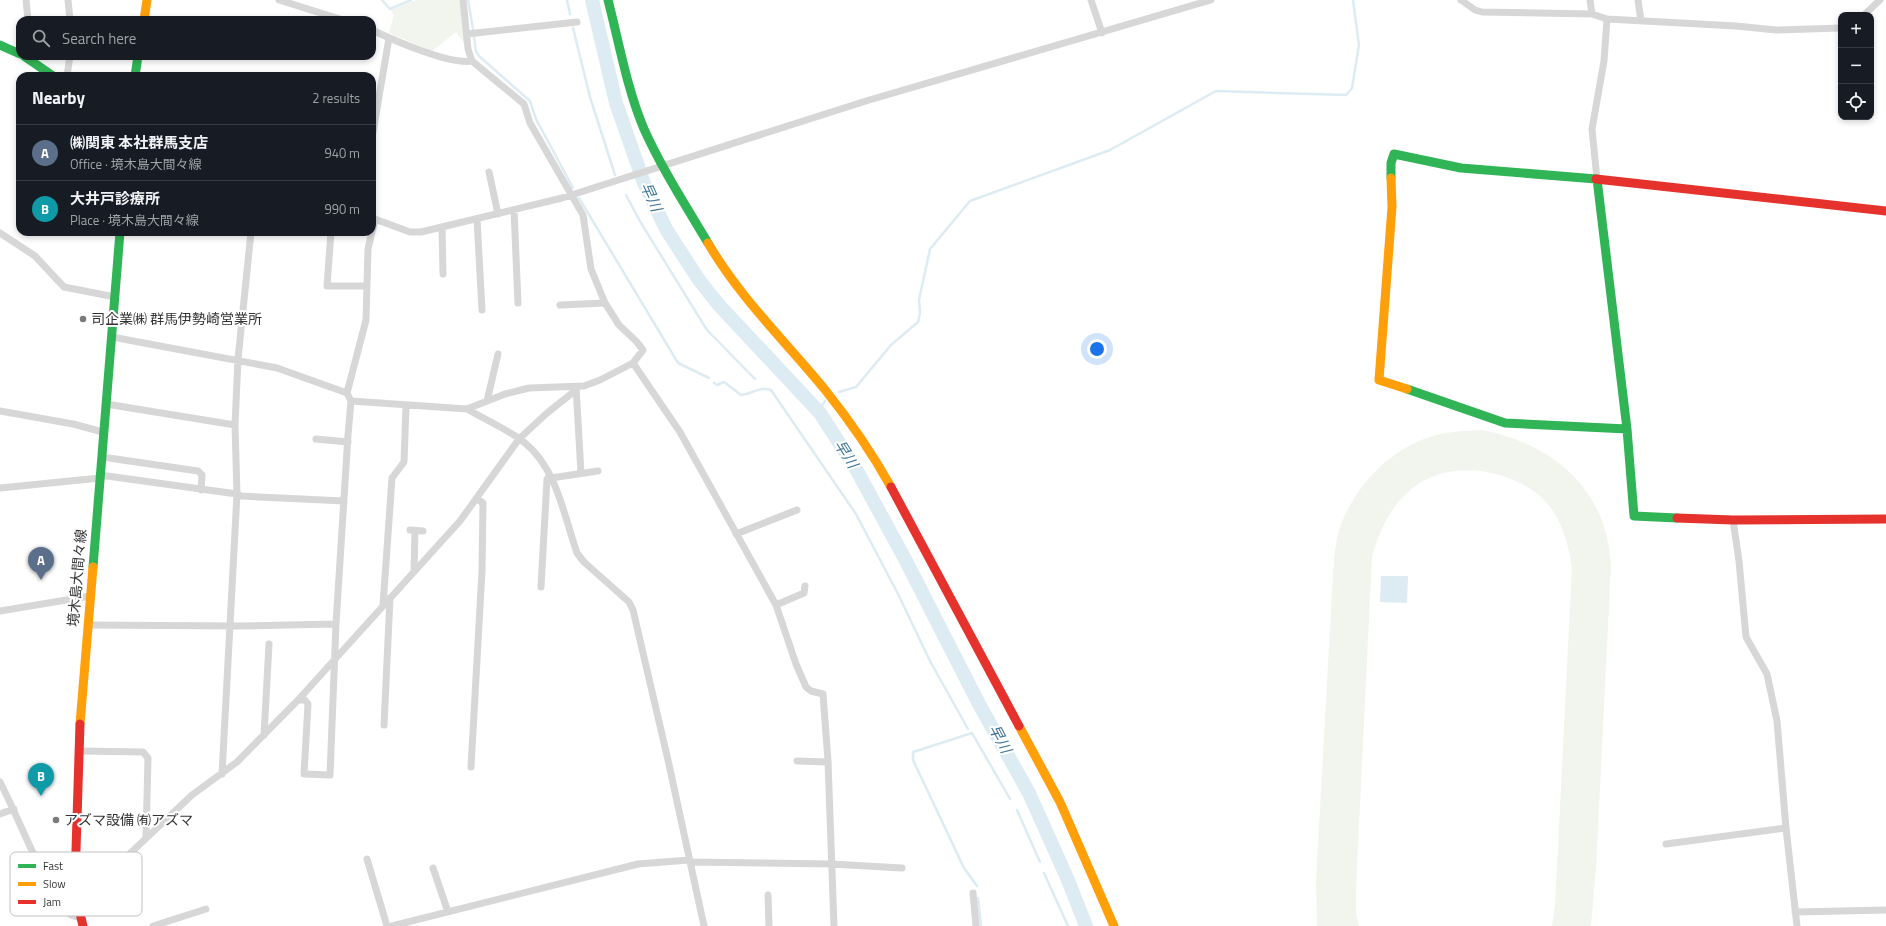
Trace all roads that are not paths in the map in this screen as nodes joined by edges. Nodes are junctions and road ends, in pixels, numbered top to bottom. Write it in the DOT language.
graph roads {
  1 [pos="26,0"];
  2 [pos="68,0"];
  3 [pos="147,0"];
  4 [pos="279,0"];
  5 [pos="463,0"];
  6 [pos="608,0"];
  7 [pos="1092,0"];
  8 [pos="1211,0"];
  9 [pos="1461,0"];
  10 [pos="1590,0"];
  11 [pos="1638,0"];
  12 [pos="1880,0"];
  13 [pos="1867,12"];
  14 [pos="1592,14"];
  15 [pos="28,16"];
  16 [pos="70,16"];
  17 [pos="145,16"];
  18 [pos="330,16"];
  19 [pos="1607,19"];
  20 [pos="1641,21"];
  21 [pos="577,22"];
  22 [pos="1838,28"];
  23 [pos="376,32"];
  24 [pos="1102,33"];
  25 [pos="467,34"];
  26 [pos="389,38"];
  27 [pos="0,45"];
  28 [pos="16,52"];
  29 [pos="33,60"];
  30 [pos="69,60"];
  31 [pos="137,60"];
  32 [pos="472,61"];
  33 [pos="48,72"];
  34 [pos="68,72"];
  35 [pos="136,72"];
  36 [pos="376,114"];
  37 [pos="660,168"];
  38 [pos="489,172"];
  39 [pos="1596,179"];
  40 [pos="571,195"];
  41 [pos="514,210"];
  42 [pos="1886,211"];
  43 [pos="498,214"];
  44 [pos="477,219"];
  45 [pos="376,220"];
  46 [pos="442,227"];
  47 [pos="0,233"];
  48 [pos="120,236"];
  49 [pos="251,236"];
  50 [pos="331,236"];
  51 [pos="371,236"];
  52 [pos="443,274"];
  53 [pos="367,286"];
  54 [pos="115,297"];
  55 [pos="518,303"];
  56 [pos="605,303"];
  57 [pos="560,305"];
  58 [pos="482,310"];
  59 [pos="112,337"];
  60 [pos="498,354"];
  61 [pos="238,359"];
  62 [pos="633,363"];
  63 [pos="576,388"];
  64 [pos="347,393"];
  65 [pos="351,401"];
  66 [pos="487,401"];
  67 [pos="106,404"];
  68 [pos="406,406"];
  69 [pos="467,409"];
  70 [pos="0,411"];
  71 [pos="235,424"];
  72 [pos="1626,430"];
  73 [pos="103,432"];
  74 [pos="316,439"];
  75 [pos="519,440"];
  76 [pos="348,442"];
  77 [pos="102,457"];
  78 [pos="598,471"];
  79 [pos="581,473"];
  80 [pos="100,477"];
  81 [pos="551,477"];
  82 [pos="0,488"];
  83 [pos="201,490"];
  84 [pos="237,494"];
  85 [pos="477,498"];
  86 [pos="344,500"];
  87 [pos="797,510"];
  88 [pos="1886,519"];
  89 [pos="1733,520"];
  90 [pos="423,531"];
  91 [pos="736,534"];
  92 [pos="414,571"];
  93 [pos="541,586"];
  94 [pos="805,586"];
  95 [pos="90,596"];
  96 [pos="390,598"];
  97 [pos="776,605"];
  98 [pos="383,606"];
  99 [pos="0,611"];
  100 [pos="336,624"];
  101 [pos="87,625"];
  102 [pos="229,626"];
  103 [pos="269,644"];
  104 [pos="336,658"];
  105 [pos="298,700"];
  106 [pos="384,725"];
  107 [pos="264,735"];
  108 [pos="80,751"];
  109 [pos="797,761"];
  110 [pos="828,762"];
  111 [pos="471,767"];
  112 [pos="222,774"];
  113 [pos="0,782"];
  114 [pos="14,809"];
  115 [pos="0,814"];
  116 [pos="1786,828"];
  117 [pos="146,838"];
  118 [pos="1666,844"];
  119 [pos="32,852"];
  120 [pos="76,852"];
  121 [pos="131,852"];
  122 [pos="367,859"];
  123 [pos="690,861"];
  124 [pos="831,864"];
  125 [pos="433,868"];
  126 [pos="902,868"];
  127 [pos="973,893"];
  128 [pos="768,895"];
  129 [pos="206,909"];
  130 [pos="1886,910"];
  131 [pos="448,912"];
  132 [pos="1795,912"];
  133 [pos="153,926"];
  134 [pos="387,926"];
  135 [pos="392,926"];
  136 [pos="704,926"];
  137 [pos="769,926"];
  138 [pos="834,926"];
  139 [pos="976,926"];
  140 [pos="1114,926"];
  141 [pos="1798,926"];
  1 -- 15 [label="street"];
  2 -- 16 [label="street"];
  3 -- 17 [label="street"];
  4 -- 18 [label="street"];
  5 -- 25 [label="street"];
  6 -- 37 [label="street"];
  7 -- 24 [label="street"];
  8 -- 24 [label="street"];
  9 -- 14 [label="street"];
  10 -- 14 [label="street"];
  11 -- 20 [label="street"];
  12 -- 13 [label="street"];
  14 -- 19 [label="street"];
  19 -- 20 [label="street"];
  19 -- 39 [label="street"];
  20 -- 22 [label="street"];
  21 -- 25 [label="street"];
  23 -- 26 [label="street"];
  24 -- 37 [label="street"];
  25 -- 32 [label="street"];
  26 -- 32 [label="street"];
  26 -- 36 [label="street"];
  27 -- 28 [label="street"];
  29 -- 33 [label="street"];
  30 -- 34 [label="street"];
  31 -- 35 [label="street"];
  32 -- 40 [label="street"];
  37 -- 40 [label="street"];
  37 -- 140 [label="street"];
  38 -- 43 [label="street"];
  39 -- 42 [label="street"];
  39 -- 72 [label="street"];
  39 -- 72 [label="street"];
  40 -- 41 [label="street"];
  40 -- 56 [label="street"];
  41 -- 43 [label="street"];
  41 -- 55 [label="street"];
  43 -- 44 [label="street"];
  44 -- 46 [label="street"];
  44 -- 58 [label="street"];
  45 -- 46 [label="street"];
  46 -- 52 [label="street"];
  47 -- 54 [label="street"];
  48 -- 54 [label="street, 境木島大間々線"];
  49 -- 61 [label="street"];
  50 -- 53 [label="street"];
  51 -- 53 [label="street"];
  53 -- 64 [label="street"];
  54 -- 59 [label="street, 境木島大間々線"];
  56 -- 57 [label="street"];
  56 -- 62 [label="street"];
  59 -- 61 [label="street"];
  59 -- 67 [label="street, 境木島大間々線"];
  60 -- 66 [label="street"];
  61 -- 64 [label="street"];
  61 -- 71 [label="street"];
  62 -- 63 [label="street"];
  62 -- 91 [label="street"];
  63 -- 66 [label="street"];
  63 -- 75 [label="street"];
  63 -- 79 [label="street"];
  64 -- 65 [label="street"];
  65 -- 68 [label="street"];
  65 -- 76 [label="street"];
  66 -- 69 [label="street"];
  67 -- 71 [label="street"];
  67 -- 73 [label="street, 境木島大間々線"];
  68 -- 69 [label="street"];
  68 -- 98 [label="street"];
  69 -- 75 [label="street"];
  70 -- 73 [label="street"];
  71 -- 84 [label="street"];
  72 -- 89 [label="street"];
  73 -- 77 [label="street, 境木島大間々線"];
  74 -- 76 [label="street"];
  75 -- 81 [label="street"];
  75 -- 85 [label="street"];
  76 -- 86 [label="street"];
  77 -- 80 [label="street, 境木島大間々線"];
  77 -- 83 [label="street"];
  78 -- 79 [label="street"];
  79 -- 81 [label="street"];
  80 -- 82 [label="street"];
  80 -- 83 [label="street"];
  80 -- 95 [label="street, 境木島大間々線"];
  81 -- 93 [label="street"];
  81 -- 123 [label="street"];
  83 -- 84 [label="street"];
  84 -- 86 [label="street"];
  84 -- 102 [label="street"];
  85 -- 92 [label="street"];
  85 -- 111 [label="street"];
  86 -- 100 [label="street"];
  87 -- 91 [label="street"];
  88 -- 89 [label="street"];
  89 -- 116 [label="street"];
  90 -- 92 [label="street"];
  91 -- 97 [label="street"];
  92 -- 96 [label="street"];
  94 -- 97 [label="street"];
  95 -- 99 [label="street"];
  95 -- 101 [label="street, 境木島大間々線"];
  96 -- 98 [label="street"];
  96 -- 106 [label="street"];
  97 -- 110 [label="street"];
  98 -- 104 [label="street"];
  100 -- 102 [label="street"];
  100 -- 104 [label="street"];
  101 -- 102 [label="street"];
  101 -- 108 [label="street, 境木島大間々線"];
  102 -- 112 [label="street"];
  103 -- 107 [label="street"];
  104 -- 105 [label="street"];
  104 -- 105 [label="street"];
  105 -- 107 [label="street"];
  107 -- 112 [label="street"];
  108 -- 117 [label="street"];
  108 -- 120 [label="street, 境木島大間々線"];
  109 -- 110 [label="street"];
  110 -- 124 [label="street"];
  112 -- 117 [label="street"];
  113 -- 114 [label="street"];
  114 -- 115 [label="street"];
  114 -- 119 [label="street"];
  116 -- 118 [label="street"];
  116 -- 132 [label="street"];
  117 -- 121 [label="street"];
  122 -- 134 [label="street"];
  123 -- 124 [label="street"];
  123 -- 131 [label="street"];
  123 -- 136 [label="street"];
  124 -- 126 [label="street"];
  124 -- 138 [label="street"];
  125 -- 131 [label="street"];
  127 -- 139 [label="street"];
  128 -- 137 [label="street"];
  129 -- 133 [label="street"];
  130 -- 132 [label="street"];
  131 -- 135 [label="street"];
  132 -- 141 [label="street"];
}
